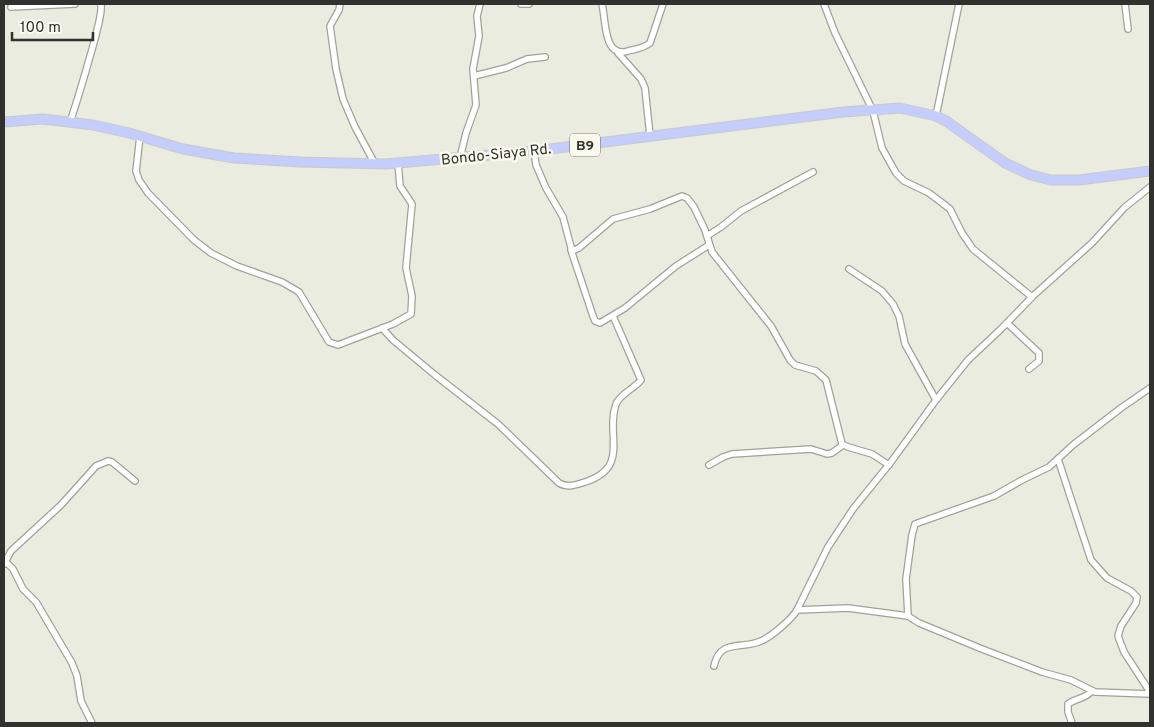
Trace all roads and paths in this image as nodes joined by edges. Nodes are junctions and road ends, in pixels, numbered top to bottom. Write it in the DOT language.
graph roads {
  1 [pos="76,4"];
  2 [pos="101,4"];
  3 [pos="340,4"];
  4 [pos="480,4"];
  5 [pos="521,4"];
  6 [pos="529,4"];
  7 [pos="602,4"];
  8 [pos="663,4"];
  9 [pos="824,4"];
  10 [pos="959,4"];
  11 [pos="1125,4"];
  12 [pos="11,7"];
  13 [pos="1128,30"];
  14 [pos="618,53"];
  15 [pos="545,57"];
  16 [pos="474,76"];
  17 [pos="873,111"];
  18 [pos="936,116"];
  19 [pos="4,122"];
  20 [pos="70,122"];
  21 [pos="140,136"];
  22 [pos="650,136"];
  23 [pos="534,151"];
  24 [pos="460,158"];
  25 [pos="398,163"];
  26 [pos="375,164"];
  27 [pos="1150,171"];
  28 [pos="813,172"];
  29 [pos="1150,187"];
  30 [pos="707,236"];
  31 [pos="709,245"];
  32 [pos="571,250"];
  33 [pos="849,269"];
  34 [pos="1032,297"];
  35 [pos="612,316"];
  36 [pos="1007,323"];
  37 [pos="382,328"];
  38 [pos="1029,369"];
  39 [pos="1150,388"];
  40 [pos="936,400"];
  41 [pos="843,445"];
  42 [pos="1058,459"];
  43 [pos="709,465"];
  44 [pos="889,465"];
  45 [pos="135,481"];
  46 [pos="4,564"];
  47 [pos="797,610"];
  48 [pos="908,616"];
  49 [pos="714,666"];
  50 [pos="1092,691"];
  51 [pos="1150,693"];
  52 [pos="92,723"];
  53 [pos="1072,723"];
  1 -- 12 [label="street"];
  2 -- 20 [label="street"];
  3 -- 26 [label="street"];
  4 -- 16 [label="street"];
  5 -- 6 [label="street"];
  7 -- 14 [label="street"];
  8 -- 14 [label="street"];
  9 -- 17 [label="street"];
  10 -- 18 [label="street"];
  11 -- 13 [label="street"];
  14 -- 22 [label="street"];
  15 -- 16 [label="street"];
  16 -- 24 [label="street"];
  17 -- 18 [label="highway, Bondo-Siaya Rd. / B9"];
  17 -- 22 [label="highway, Bondo-Siaya Rd. / B9"];
  17 -- 34 [label="street"];
  18 -- 27 [label="highway, Bondo-Siaya Rd. / B9"];
  19 -- 20 [label="highway, Bondo-Siaya Rd. / B9"];
  20 -- 21 [label="highway, Bondo-Siaya Rd. / B9"];
  21 -- 26 [label="highway, Bondo-Siaya Rd. / B9"];
  21 -- 37 [label="street"];
  22 -- 23 [label="highway, Bondo-Siaya Rd. / B9"];
  23 -- 24 [label="highway, Bondo-Siaya Rd. / B9"];
  23 -- 32 [label="street"];
  24 -- 25 [label="highway, Bondo-Siaya Rd. / B9"];
  25 -- 26 [label="highway, Bondo-Siaya Rd. / B9"];
  25 -- 37 [label="street"];
  28 -- 30 [label="street"];
  29 -- 34 [label="street"];
  30 -- 31 [label="street"];
  30 -- 32 [label="street"];
  31 -- 35 [label="street"];
  31 -- 41 [label="street"];
  32 -- 35 [label="street"];
  33 -- 40 [label="street"];
  34 -- 36 [label="street"];
  35 -- 37 [label="street"];
  36 -- 38 [label="street"];
  36 -- 40 [label="street"];
  39 -- 42 [label="street"];
  40 -- 44 [label="street"];
  41 -- 43 [label="street"];
  41 -- 44 [label="street"];
  42 -- 48 [label="street"];
  42 -- 51 [label="street"];
  44 -- 47 [label="street"];
  45 -- 46 [label="street"];
  46 -- 52 [label="street"];
  47 -- 48 [label="street"];
  47 -- 49 [label="street"];
  48 -- 50 [label="street"];
  50 -- 51 [label="street"];
  50 -- 53 [label="street"];
}
